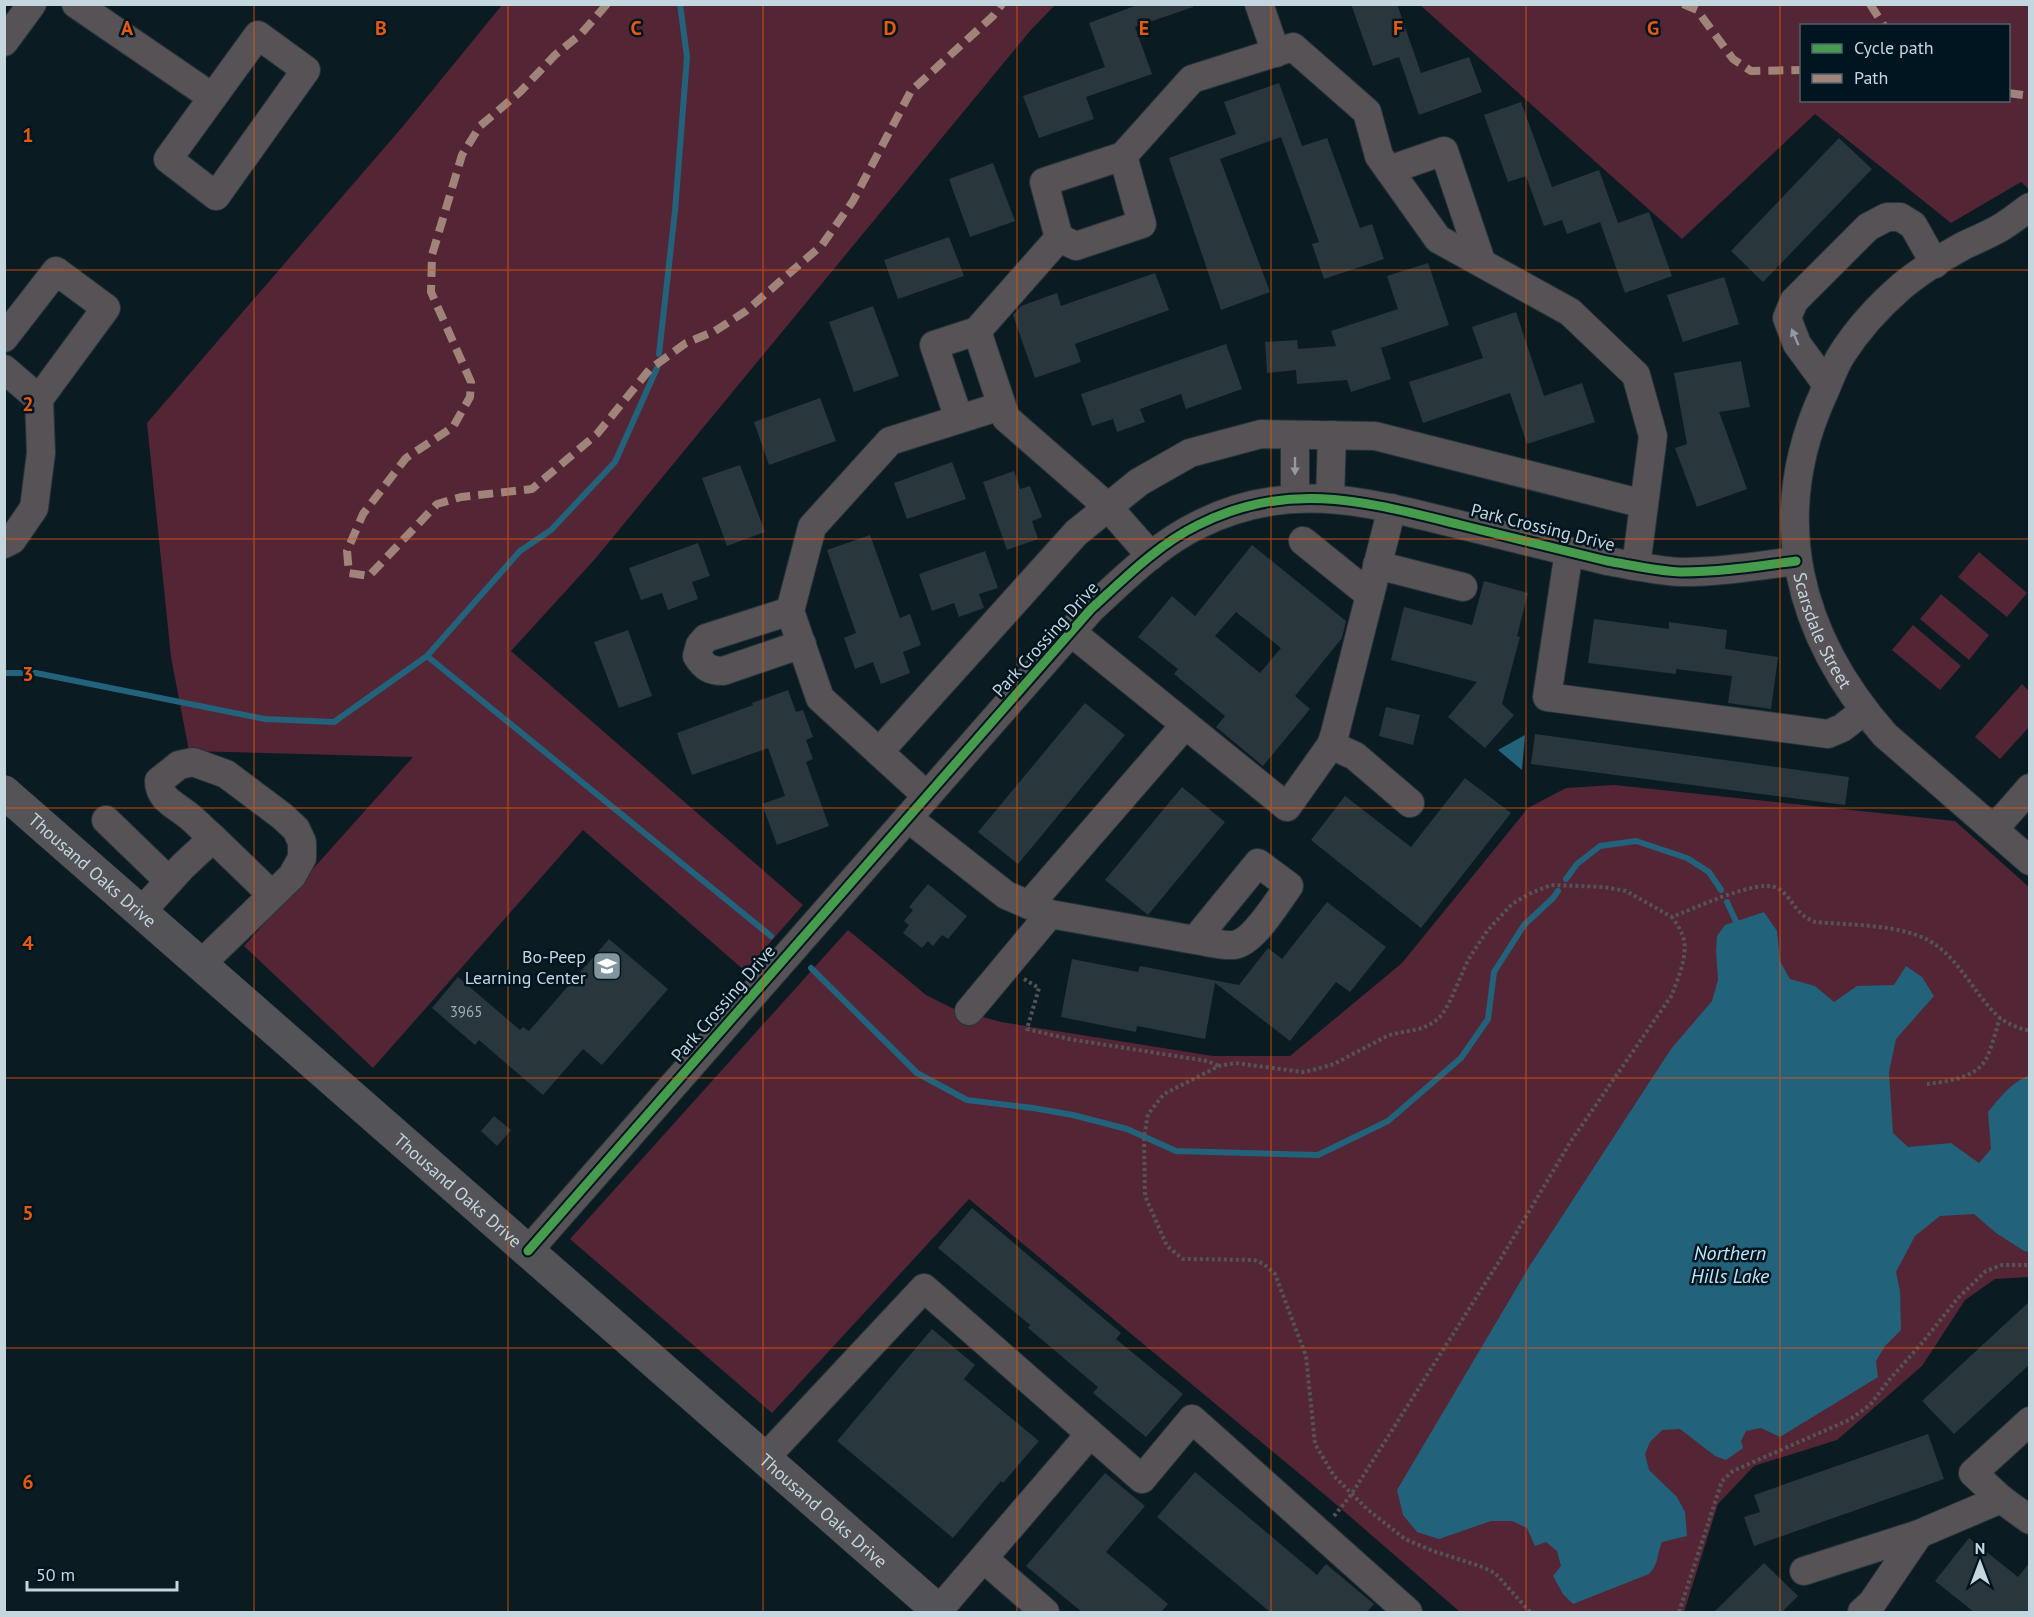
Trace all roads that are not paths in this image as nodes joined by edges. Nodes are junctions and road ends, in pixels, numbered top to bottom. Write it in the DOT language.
graph roads {
  1 [pos="32,4"];
  2 [pos="76,4"];
  3 [pos="1259,4"];
  4 [pos="4,42"];
  5 [pos="1276,52"];
  6 [pos="212,97"];
  7 [pos="1123,156"];
  8 [pos="1389,170"];
  9 [pos="2030,207"];
  10 [pos="1059,238"];
  11 [pos="1480,261"];
  12 [pos="1935,264"];
  13 [pos="977,331"];
  14 [pos="4,338"];
  15 [pos="4,369"];
  16 [pos="1827,385"];
  17 [pos="39,399"];
  18 [pos="1001,406"];
  19 [pos="959,419"];
  20 [pos="1295,435"];
  21 [pos="1332,435"];
  22 [pos="1294,498"];
  23 [pos="1330,498"];
  24 [pos="1644,504"];
  25 [pos="1108,507"];
  26 [pos="1392,508"];
  27 [pos="1303,541"];
  28 [pos="4,544"];
  29 [pos="1569,551"];
  30 [pos="1151,556"];
  31 [pos="1796,561"];
  32 [pos="1377,565"];
  33 [pos="1636,566"];
  34 [pos="1462,586"];
  35 [pos="1370,596"];
  36 [pos="790,611"];
  37 [pos="1071,632"];
  38 [pos="802,644"];
  39 [pos="1864,711"];
  40 [pos="1185,725"];
  41 [pos="1331,744"];
  42 [pos="879,752"];
  43 [pos="2030,788"];
  44 [pos="4,792"];
  45 [pos="927,796"];
  46 [pos="1410,803"];
  47 [pos="908,818"];
  48 [pos="106,820"];
  49 [pos="1994,829"];
  50 [pos="213,838"];
  51 [pos="2030,861"];
  52 [pos="169,881"];
  53 [pos="272,894"];
  54 [pos="1040,909"];
  55 [pos="142,911"];
  56 [pos="1195,940"];
  57 [pos="201,964"];
  58 [pos="969,1011"];
  59 [pos="528,1251"];
  60 [pos="2030,1421"];
  61 [pos="1090,1434"];
  62 [pos="764,1459"];
  63 [pos="2020,1509"];
  64 [pos="1919,1534"];
  65 [pos="984,1559"];
  66 [pos="1803,1571"];
  67 [pos="939,1612"];
  68 [pos="1044,1612"];
  69 [pos="1407,1612"];
  70 [pos="1862,1612"];
  1 -- 4 [label="street"];
  2 -- 6 [label="street"];
  3 -- 5 [label="street"];
  5 -- 7 [label="street"];
  5 -- 8 [label="street"];
  6 -- 6 [label="street"];
  7 -- 10 [label="street"];
  7 -- 10 [label="street"];
  8 -- 11 [label="street"];
  8 -- 11 [label="street"];
  9 -- 12 [label="street, Scarsdale Street"];
  10 -- 13 [label="street"];
  11 -- 24 [label="street"];
  12 -- 16 [label="street, Scarsdale Street"];
  16 -- 12 [label="street, one-way"];
  13 -- 18 [label="street"];
  13 -- 19 [label="street"];
  14 -- 17 [label="street"];
  15 -- 17 [label="street"];
  16 -- 31 [label="street, Scarsdale Street"];
  17 -- 28 [label="street"];
  18 -- 19 [label="street"];
  18 -- 25 [label="street"];
  19 -- 36 [label="street"];
  20 -- 21 [label="street"];
  20 -- 22 [label="street, one-way"];
  20 -- 25 [label="street"];
  21 -- 23 [label="street"];
  21 -- 24 [label="street"];
  22 -- 23 [label="street, Park Crossing Drive"];
  22 -- 30 [label="street, Park Crossing Drive"];
  23 -- 26 [label="street, Park Crossing Drive"];
  24 -- 33 [label="street"];
  25 -- 30 [label="street"];
  25 -- 42 [label="street"];
  26 -- 29 [label="street, Park Crossing Drive"];
  26 -- 32 [label="street"];
  27 -- 35 [label="street"];
  29 -- 33 [label="street, Park Crossing Drive"];
  29 -- 39 [label="street"];
  30 -- 37 [label="street, Park Crossing Drive"];
  31 -- 33 [label="street, Park Crossing Drive"];
  31 -- 39 [label="street, Scarsdale Street"];
  32 -- 34 [label="street"];
  32 -- 35 [label="street"];
  35 -- 41 [label="street"];
  36 -- 38 [label="street"];
  36 -- 38 [label="street"];
  37 -- 40 [label="street"];
  37 -- 45 [label="street, Park Crossing Drive"];
  38 -- 42 [label="street"];
  39 -- 49 [label="street, Scarsdale Street"];
  40 -- 41 [label="street"];
  40 -- 54 [label="street"];
  41 -- 46 [label="street"];
  42 -- 45 [label="street"];
  43 -- 49 [label="street"];
  44 -- 55 [label="main road, Thousand Oaks Drive"];
  45 -- 47 [label="street, Park Crossing Drive"];
  47 -- 54 [label="street"];
  47 -- 59 [label="street, Park Crossing Drive"];
  48 -- 52 [label="street"];
  49 -- 51 [label="street, Scarsdale Street"];
  50 -- 52 [label="street"];
  50 -- 53 [label="street"];
  50 -- 53 [label="street"];
  52 -- 55 [label="street"];
  53 -- 57 [label="street"];
  54 -- 56 [label="street"];
  54 -- 58 [label="street"];
  55 -- 57 [label="main road, Thousand Oaks Drive"];
  57 -- 59 [label="main road, Thousand Oaks Drive"];
  59 -- 62 [label="main road, Thousand Oaks Drive"];
  60 -- 63 [label="street"];
  61 -- 62 [label="street"];
  61 -- 65 [label="street"];
  61 -- 69 [label="street"];
  62 -- 67 [label="main road, Thousand Oaks Drive"];
  63 -- 64 [label="street"];
  64 -- 66 [label="street"];
  64 -- 70 [label="street"];
  65 -- 67 [label="street"];
  65 -- 68 [label="street"];
}
